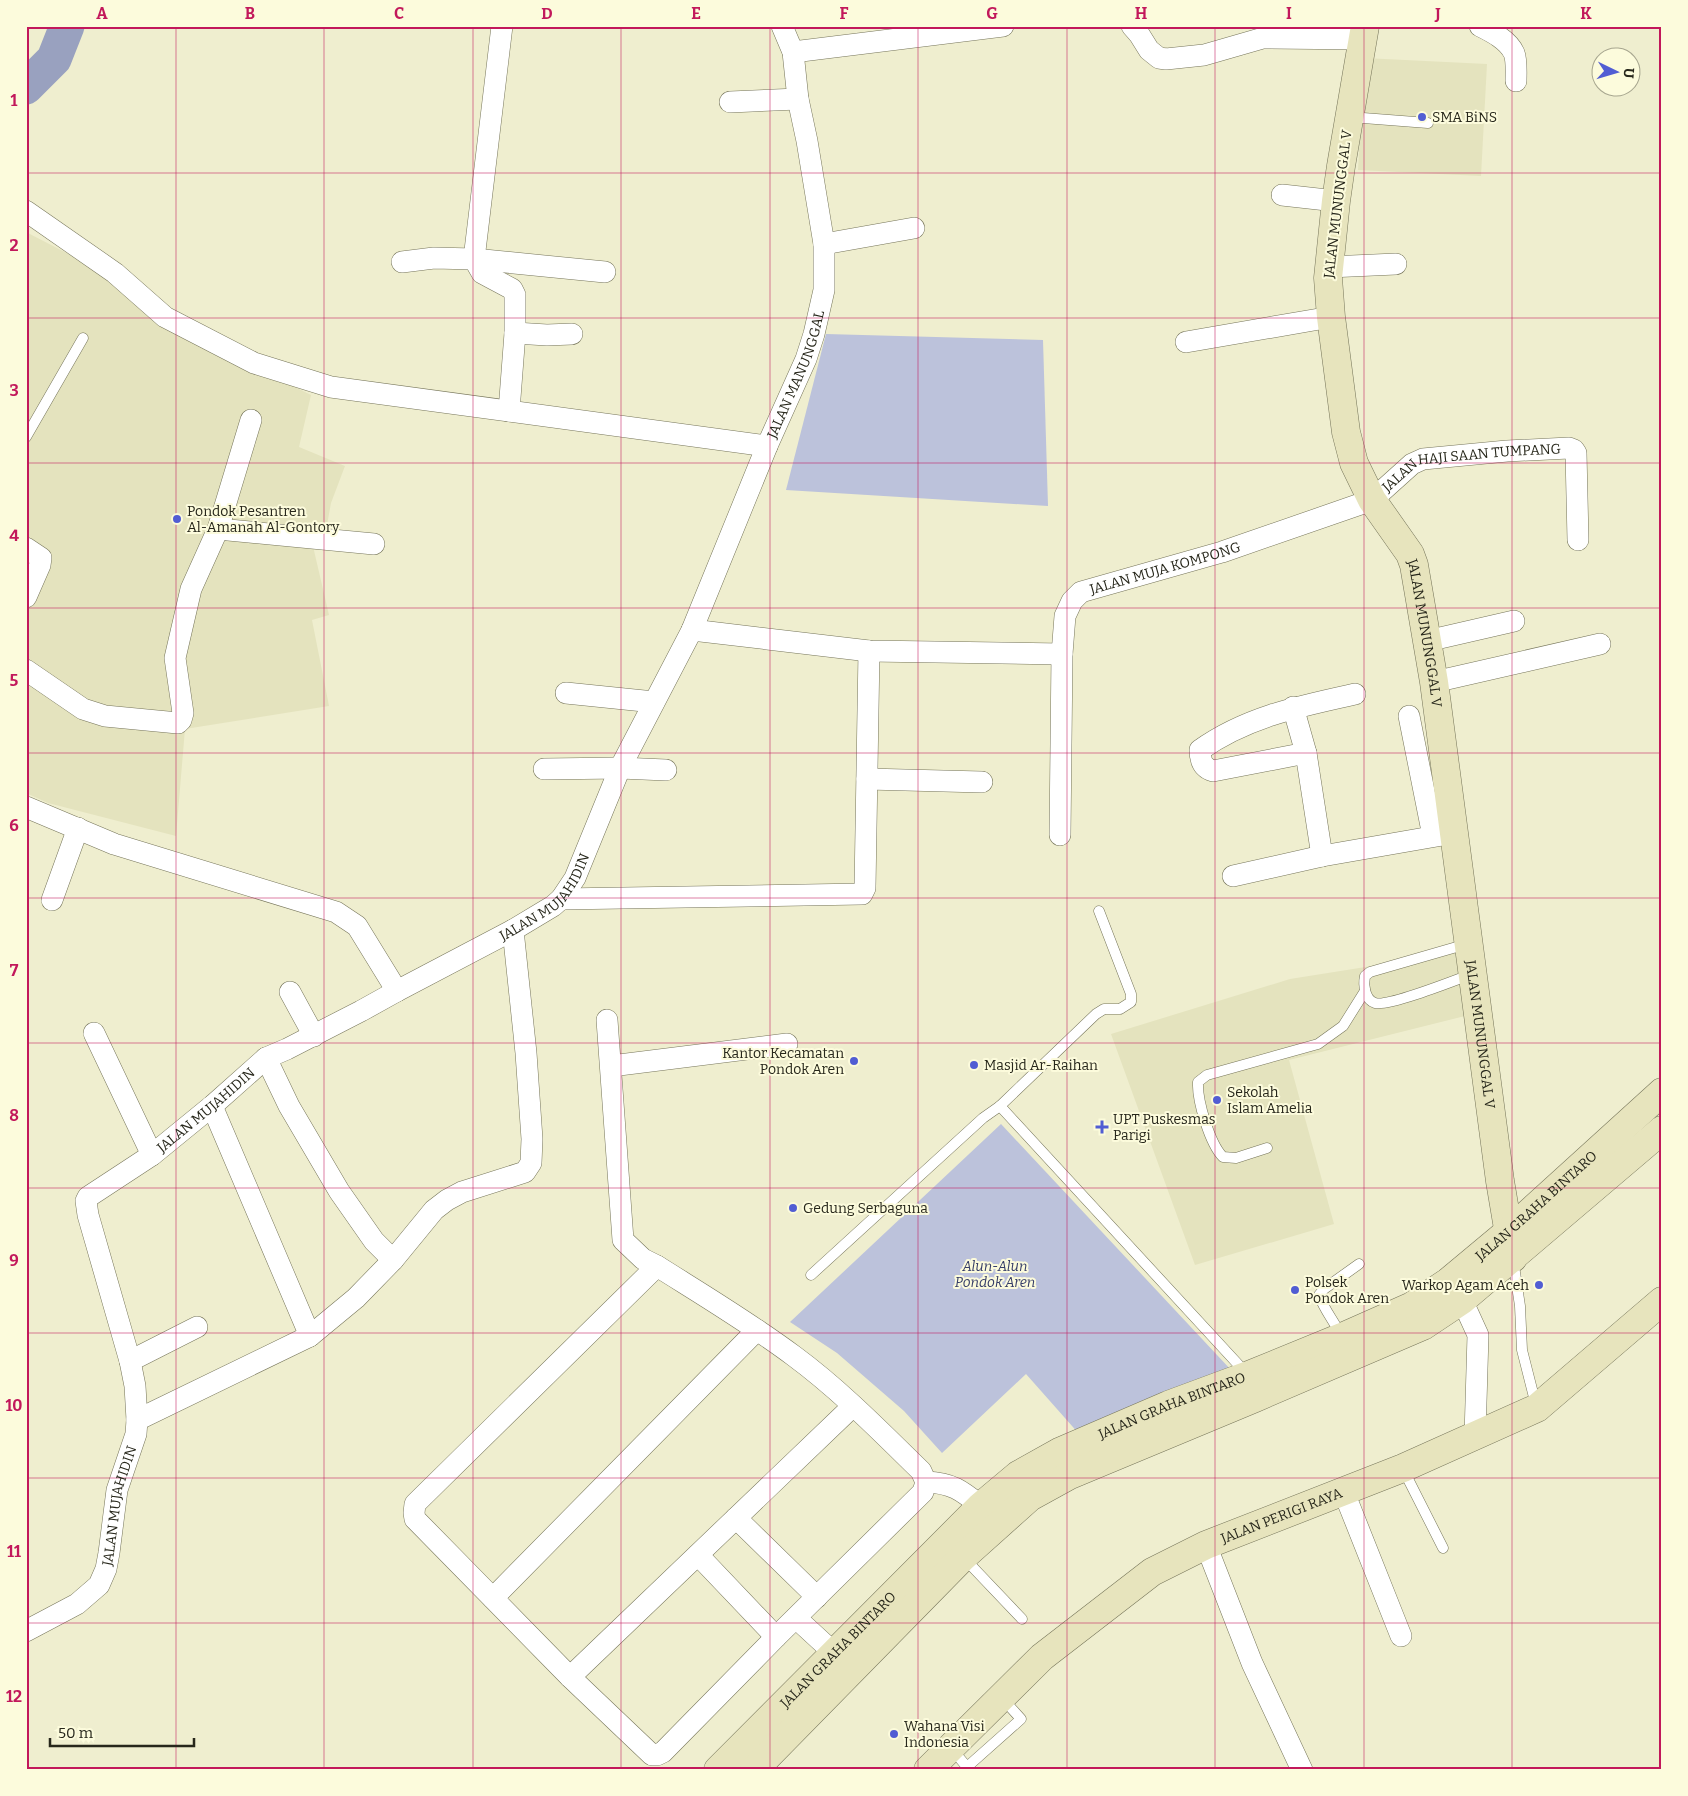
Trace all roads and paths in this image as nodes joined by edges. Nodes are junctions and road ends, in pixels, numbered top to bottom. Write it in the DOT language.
graph roads {
  1 [pos="502,26"];
  2 [pos="782,26"];
  3 [pos="1003,26"];
  4 [pos="1132,26"];
  5 [pos="1480,26"];
  6 [pos="1364,33"];
  7 [pos="793,52"];
  8 [pos="1516,81"];
  9 [pos="798,99"];
  10 [pos="730,102"];
  11 [pos="1349,117"];
  12 [pos="1428,123"];
  13 [pos="1282,196"];
  14 [pos="1336,201"];
  15 [pos="26,211"];
  16 [pos="914,228"];
  17 [pos="824,244"];
  18 [pos="474,260"];
  19 [pos="402,262"];
  20 [pos="1396,264"];
  21 [pos="1329,267"];
  22 [pos="605,272"];
  23 [pos="1330,317"];
  24 [pos="514,333"];
  25 [pos="572,334"];
  26 [pos="83,338"];
  27 [pos="1186,342"];
  28 [pos="509,411"];
  29 [pos="251,420"];
  30 [pos="26,437"];
  31 [pos="766,446"];
  32 [pos="1372,500"];
  33 [pos="218,529"];
  34 [pos="1578,540"];
  35 [pos="374,544"];
  36 [pos="26,548"];
  37 [pos="26,597"];
  38 [pos="1514,621"];
  39 [pos="692,630"];
  40 [pos="1427,641"];
  41 [pos="1600,644"];
  42 [pos="869,651"];
  43 [pos="1062,654"];
  44 [pos="26,670"];
  45 [pos="1434,682"];
  46 [pos="566,693"];
  47 [pos="1355,694"];
  48 [pos="654,702"];
  49 [pos="1292,707"];
  50 [pos="1409,716"];
  51 [pos="1306,753"];
  52 [pos="620,768"];
  53 [pos="544,769"];
  54 [pos="666,770"];
  55 [pos="867,779"];
  56 [pos="982,782"];
  57 [pos="26,807"];
  58 [pos="78,828"];
  59 [pos="1443,834"];
  60 [pos="1060,835"];
  61 [pos="1322,856"];
  62 [pos="1233,876"];
  63 [pos="561,899"];
  64 [pos="52,900"];
  65 [pos="1100,911"];
  66 [pos="513,930"];
  67 [pos="1469,943"];
  68 [pos="1473,974"];
  69 [pos="397,991"];
  70 [pos="1365,991"];
  71 [pos="290,992"];
  72 [pos="607,1020"];
  73 [pos="94,1033"];
  74 [pos="314,1036"];
  75 [pos="787,1044"];
  76 [pos="266,1058"];
  77 [pos="611,1066"];
  78 [pos="1655,1099"];
  79 [pos="212,1106"];
  80 [pos="1000,1106"];
  81 [pos="1661,1132"];
  82 [pos="1267,1148"];
  83 [pos="152,1155"];
  84 [pos="1511,1245"];
  85 [pos="394,1260"];
  86 [pos="1359,1264"];
  87 [pos="657,1266"];
  88 [pos="811,1275"];
  89 [pos="1455,1291"];
  90 [pos="1659,1304"];
  91 [pos="197,1327"];
  92 [pos="757,1330"];
  93 [pos="310,1336"];
  94 [pos="1342,1337"];
  95 [pos="130,1361"];
  96 [pos="1252,1387"];
  97 [pos="853,1406"];
  98 [pos="1537,1408"];
  99 [pos="137,1420"];
  100 [pos="1475,1436"];
  101 [pos="1403,1468"];
  102 [pos="926,1482"];
  103 [pos="1343,1490"];
  104 [pos="981,1506"];
  105 [pos="736,1518"];
  106 [pos="1206,1544"];
  107 [pos="1443,1548"];
  108 [pos="698,1555"];
  109 [pos="963,1557"];
  110 [pos="817,1597"];
  111 [pos="493,1598"];
  112 [pos="796,1618"];
  113 [pos="1022,1619"];
  114 [pos="26,1631"];
  115 [pos="1401,1636"];
  116 [pos="776,1637"];
  117 [pos="843,1661"];
  118 [pos="570,1678"];
  119 [pos="718,1770"];
  120 [pos="754,1770"];
  121 [pos="928,1770"];
  122 [pos="1302,1770"];
  1 -- 18 [label="street"];
  2 -- 7 [label="street, JALAN MANUNGGAL"];
  3 -- 7 [label="street"];
  4 -- 6 [label="street"];
  5 -- 8 [label="street"];
  6 -- 11 [label="main road, JALAN MUNUNGGAL V"];
  7 -- 9 [label="street, JALAN MANUNGGAL"];
  9 -- 10 [label="street"];
  9 -- 17 [label="street, JALAN MANUNGGAL"];
  11 -- 12 [label="lane"];
  11 -- 14 [label="main road, JALAN MUNUNGGAL V"];
  13 -- 14 [label="street"];
  14 -- 21 [label="main road, JALAN MUNUNGGAL V"];
  15 -- 28 [label="street"];
  16 -- 17 [label="street"];
  17 -- 31 [label="street, JALAN MANUNGGAL"];
  18 -- 19 [label="street"];
  18 -- 22 [label="street"];
  18 -- 24 [label="street"];
  20 -- 21 [label="street"];
  21 -- 23 [label="main road, JALAN MUNUNGGAL V"];
  23 -- 27 [label="street"];
  23 -- 32 [label="main road, JALAN MUNUNGGAL V"];
  24 -- 25 [label="street"];
  24 -- 28 [label="street"];
  26 -- 30 [label="lane"];
  28 -- 31 [label="street"];
  29 -- 33 [label="street"];
  31 -- 39 [label="street, JALAN MANUNGGAL"];
  32 -- 34 [label="street, JALAN HAJI SAAN TUMPANG"];
  32 -- 40 [label="main road, JALAN MUNUNGGAL V"];
  32 -- 43 [label="street, JALAN MUJA KOMPONG"];
  33 -- 35 [label="street"];
  33 -- 44 [label="street"];
  36 -- 37 [label="street"];
  38 -- 40 [label="street"];
  39 -- 42 [label="street"];
  39 -- 48 [label="street, JALAN MANUNGGAL"];
  40 -- 45 [label="main road, JALAN MUNUNGGAL V"];
  41 -- 45 [label="street"];
  42 -- 43 [label="street"];
  42 -- 55 [label="street"];
  43 -- 60 [label="street, JALAN MUJA KOMPONG"];
  45 -- 59 [label="main road, JALAN MUNUNGGAL V"];
  46 -- 48 [label="street"];
  47 -- 49 [label="street"];
  48 -- 52 [label="street, JALAN MUJAHIDIN"];
  49 -- 51 [label="street"];
  49 -- 51 [label="street"];
  50 -- 59 [label="street"];
  51 -- 61 [label="street"];
  52 -- 53 [label="street"];
  52 -- 54 [label="street"];
  52 -- 63 [label="street, JALAN MUJAHIDIN"];
  55 -- 56 [label="street"];
  55 -- 63 [label="street"];
  57 -- 58 [label="street"];
  58 -- 64 [label="street"];
  58 -- 69 [label="street"];
  59 -- 61 [label="street"];
  59 -- 67 [label="main road, JALAN MUNUNGGAL V"];
  61 -- 62 [label="street"];
  63 -- 66 [label="street, JALAN MUJAHIDIN"];
  65 -- 80 [label="lane"];
  66 -- 69 [label="street, JALAN MUJAHIDIN"];
  66 -- 85 [label="street"];
  67 -- 68 [label="main road, JALAN MUNUNGGAL V"];
  67 -- 70 [label="lane"];
  68 -- 70 [label="lane"];
  68 -- 84 [label="main road, JALAN MUNUNGGAL V"];
  69 -- 74 [label="street, JALAN MUJAHIDIN"];
  70 -- 82 [label="lane"];
  71 -- 74 [label="street"];
  72 -- 77 [label="street"];
  73 -- 83 [label="street"];
  74 -- 76 [label="street, JALAN MUJAHIDIN"];
  75 -- 77 [label="street"];
  76 -- 79 [label="street, JALAN MUJAHIDIN"];
  76 -- 85 [label="street"];
  77 -- 87 [label="street"];
  78 -- 81 [label="main road"];
  78 -- 84 [label="main road, JALAN GRAHA BINTARO"];
  79 -- 83 [label="street, JALAN MUJAHIDIN"];
  79 -- 93 [label="street"];
  80 -- 88 [label="lane"];
  80 -- 96 [label="lane"];
  81 -- 84 [label="main road, JALAN GRAHA BINTARO"];
  83 -- 95 [label="street, JALAN MUJAHIDIN"];
  84 -- 89 [label="main road, JALAN GRAHA BINTARO"];
  84 -- 98 [label="lane"];
  85 -- 93 [label="street"];
  86 -- 94 [label="lane"];
  87 -- 92 [label="street"];
  87 -- 111 [label="street"];
  89 -- 94 [label="main road, JALAN GRAHA BINTARO"];
  89 -- 96 [label="main road, JALAN GRAHA BINTARO"];
  89 -- 100 [label="street"];
  90 -- 98 [label="main road, JALAN PERIGI RAYA"];
  91 -- 95 [label="street"];
  92 -- 97 [label="street"];
  92 -- 111 [label="street"];
  93 -- 99 [label="street"];
  94 -- 96 [label="main road, JALAN GRAHA BINTARO"];
  95 -- 99 [label="street, JALAN MUJAHIDIN"];
  96 -- 104 [label="main road, JALAN GRAHA BINTARO"];
  96 -- 109 [label="main road, JALAN GRAHA BINTARO"];
  97 -- 102 [label="street"];
  97 -- 105 [label="street"];
  98 -- 100 [label="main road, JALAN PERIGI RAYA"];
  99 -- 114 [label="street, JALAN MUJAHIDIN"];
  100 -- 101 [label="main road, JALAN PERIGI RAYA"];
  101 -- 103 [label="main road, JALAN PERIGI RAYA"];
  101 -- 107 [label="lane"];
  102 -- 104 [label="street"];
  102 -- 110 [label="street"];
  103 -- 106 [label="main road, JALAN PERIGI RAYA"];
  103 -- 115 [label="street"];
  104 -- 117 [label="main road, JALAN GRAHA BINTARO"];
  105 -- 108 [label="street"];
  105 -- 110 [label="street"];
  106 -- 121 [label="main road, JALAN PERIGI RAYA"];
  106 -- 122 [label="street"];
  108 -- 116 [label="street"];
  108 -- 118 [label="street"];
  109 -- 113 [label="lane"];
  109 -- 117 [label="main road, JALAN GRAHA BINTARO"];
  110 -- 112 [label="street"];
  111 -- 118 [label="street"];
  112 -- 116 [label="street"];
  112 -- 117 [label="street"];
  116 -- 118 [label="street"];
  117 -- 119 [label="main road, JALAN GRAHA BINTARO"];
  117 -- 120 [label="main road, JALAN GRAHA BINTARO"];
}
